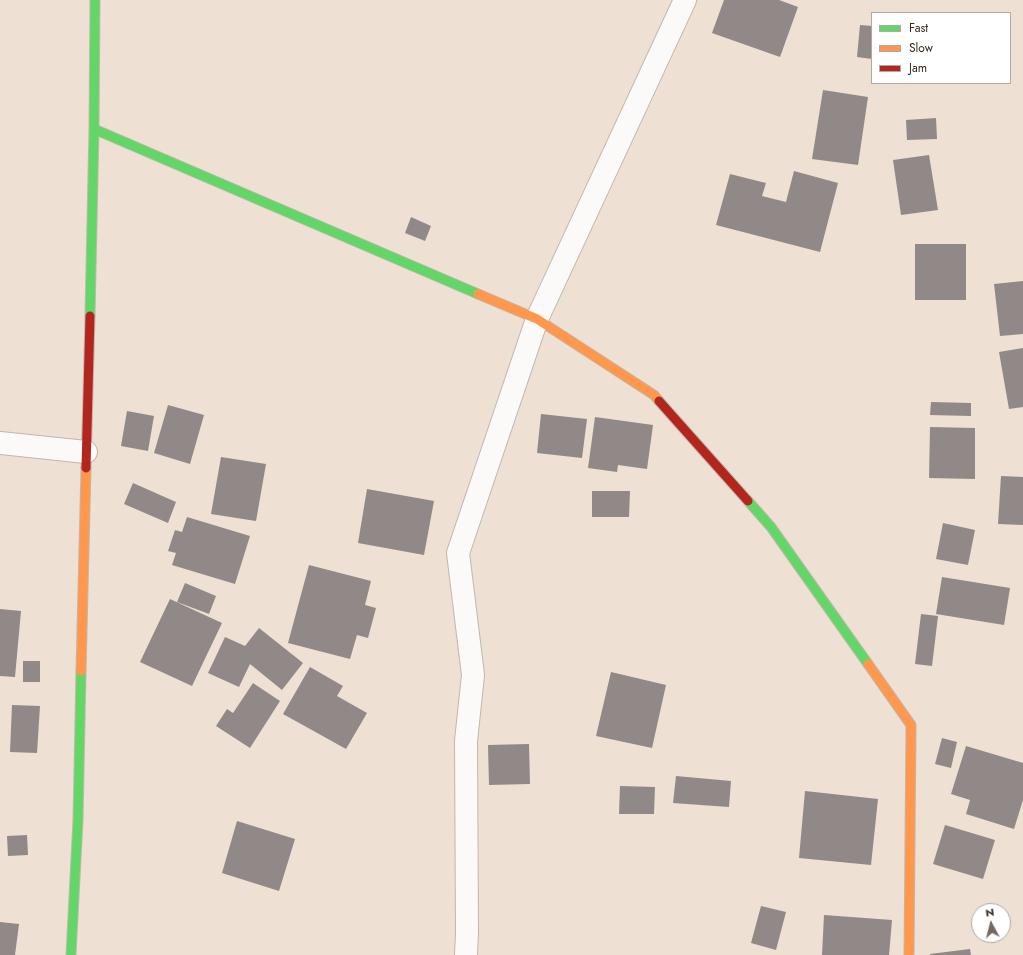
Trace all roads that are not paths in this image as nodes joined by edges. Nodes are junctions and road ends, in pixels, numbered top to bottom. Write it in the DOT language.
graph roads {
  1 [pos="95,0"];
  2 [pos="685,0"];
  3 [pos="94,129"];
  4 [pos="537,319"];
  5 [pos="0,443"];
  6 [pos="86,452"];
  7 [pos="71,955"];
  8 [pos="466,955"];
  9 [pos="909,955"];
  1 -- 3 [label="street"];
  2 -- 4 [label="street"];
  3 -- 4 [label="street"];
  3 -- 6 [label="street"];
  4 -- 8 [label="street"];
  4 -- 9 [label="street"];
  5 -- 6 [label="street"];
  6 -- 7 [label="street"];
}
